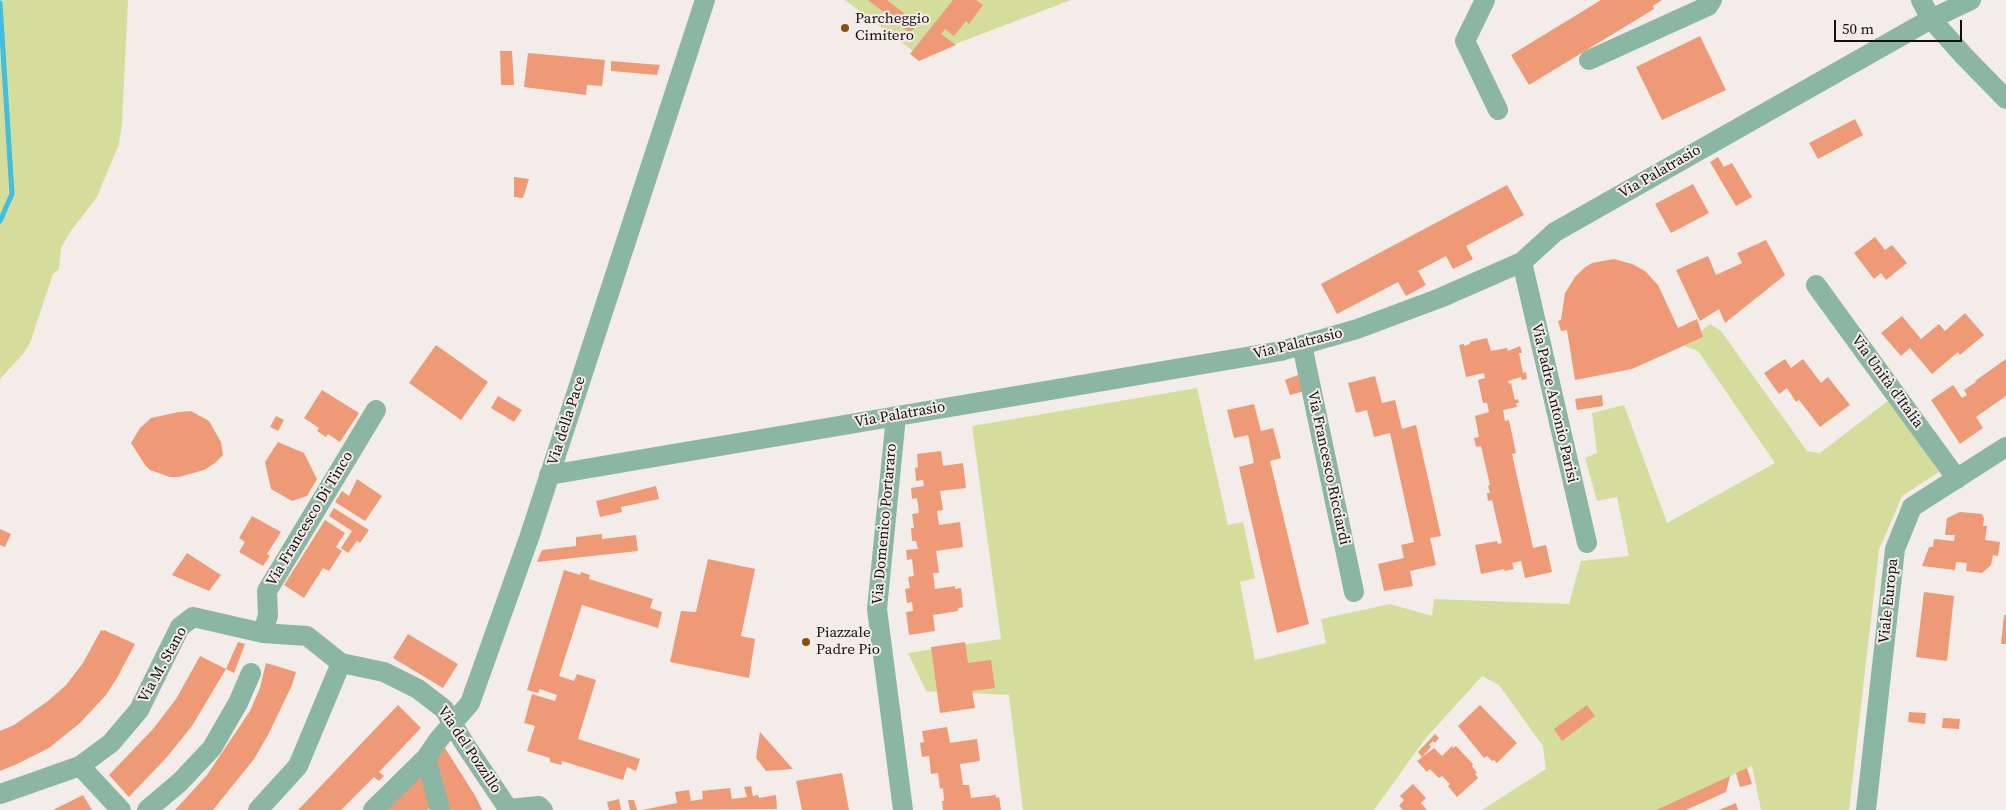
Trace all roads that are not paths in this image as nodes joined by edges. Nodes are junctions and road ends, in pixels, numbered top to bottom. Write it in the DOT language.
graph roads {
  1 [pos="705,0"];
  2 [pos="1485,0"];
  3 [pos="1712,0"];
  4 [pos="1920,0"];
  5 [pos="1971,0"];
  6 [pos="1931,19"];
  7 [pos="1589,60"];
  8 [pos="2006,99"];
  9 [pos="1498,110"];
  10 [pos="1522,262"];
  11 [pos="1816,285"];
  12 [pos="1302,345"];
  13 [pos="376,410"];
  14 [pos="896,416"];
  15 [pos="2006,447"];
  16 [pos="550,475"];
  17 [pos="1958,479"];
  18 [pos="1586,544"];
  19 [pos="1354,592"];
  20 [pos="263,633"];
  21 [pos="341,663"];
  22 [pos="251,674"];
  23 [pos="426,758"];
  24 [pos="80,766"];
  25 [pos="0,794"];
  26 [pos="509,809"];
  27 [pos="121,810"];
  28 [pos="147,810"];
  29 [pos="258,810"];
  30 [pos="373,810"];
  31 [pos="440,810"];
  32 [pos="543,810"];
  33 [pos="903,810"];
  34 [pos="1866,810"];
  1 -- 16 [label="street, Via della Pace"];
  2 -- 9 [label="street"];
  3 -- 7 [label="street"];
  4 -- 6 [label="street"];
  5 -- 6 [label="street, Via Palatrasio"];
  6 -- 8 [label="street"];
  6 -- 10 [label="street, Via Palatrasio"];
  10 -- 12 [label="street, Via Palatrasio"];
  10 -- 18 [label="street, Via Padre Antonio Parisi"];
  11 -- 17 [label="street, Via Unità d'Italia"];
  12 -- 14 [label="street, Via Palatrasio"];
  12 -- 19 [label="street, Via Francesco Ricciardi"];
  13 -- 20 [label="street, Via Francesco Di Tinco"];
  14 -- 16 [label="street, Via Palatrasio"];
  14 -- 33 [label="street, Via Domenico Portararo"];
  15 -- 17 [label="street, Viale Europa"];
  16 -- 23 [label="street, Via della Pace"];
  17 -- 34 [label="street, Viale Europa"];
  20 -- 21 [label="street, Via M. Stano"];
  20 -- 24 [label="street, Via M. Stano"];
  21 -- 26 [label="street, Via del Pozzillo"];
  21 -- 29 [label="street"];
  22 -- 28 [label="street"];
  23 -- 30 [label="street, Via della Pace"];
  23 -- 31 [label="street"];
  24 -- 25 [label="street, Via M. Stano"];
  24 -- 27 [label="street"];
  26 -- 32 [label="street"];
}
